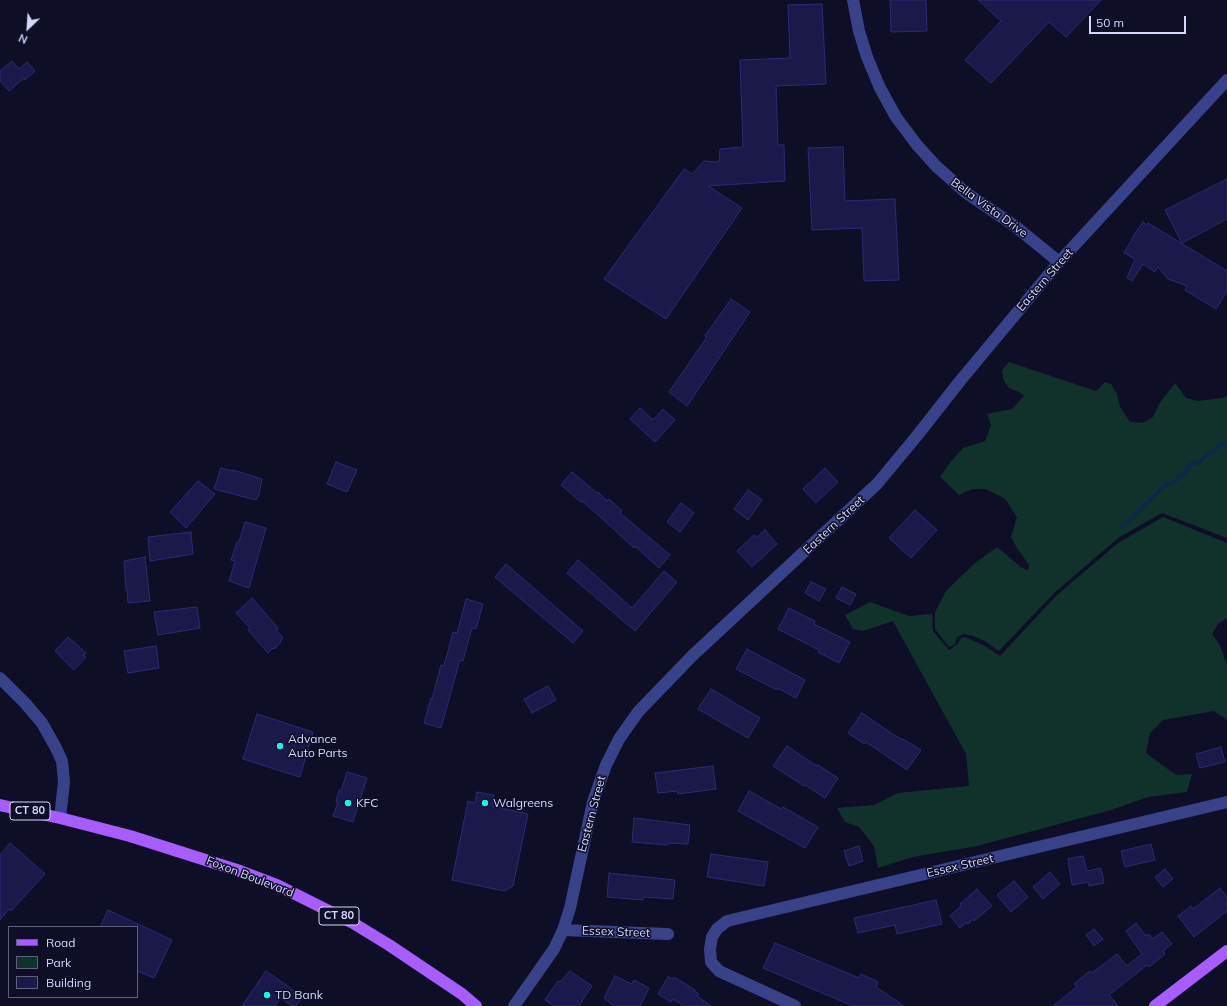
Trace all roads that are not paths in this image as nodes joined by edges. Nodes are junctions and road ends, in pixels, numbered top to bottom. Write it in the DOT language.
graph roads {
  1 [pos="853,0"];
  2 [pos="1227,80"];
  3 [pos="1059,262"];
  4 [pos="0,678"];
  5 [pos="1227,802"];
  6 [pos="0,805"];
  7 [pos="60,818"];
  8 [pos="563,930"];
  9 [pos="668,934"];
  10 [pos="1227,951"];
  11 [pos="476,1006"];
  12 [pos="514,1006"];
  13 [pos="795,1006"];
  14 [pos="1156,1006"];
  1 -- 3 [label="street, Bella Vista Drive"];
  2 -- 3 [label="street, Eastern Street"];
  3 -- 8 [label="street, Eastern Street"];
  4 -- 7 [label="street"];
  5 -- 13 [label="street, Essex Street"];
  6 -- 7 [label="main road, Foxon Boulevard / CT 80"];
  7 -- 11 [label="main road, Foxon Boulevard / CT 80"];
  8 -- 9 [label="street, Essex Street"];
  8 -- 12 [label="street, Eastern Street"];
  10 -- 14 [label="main road"];
}
